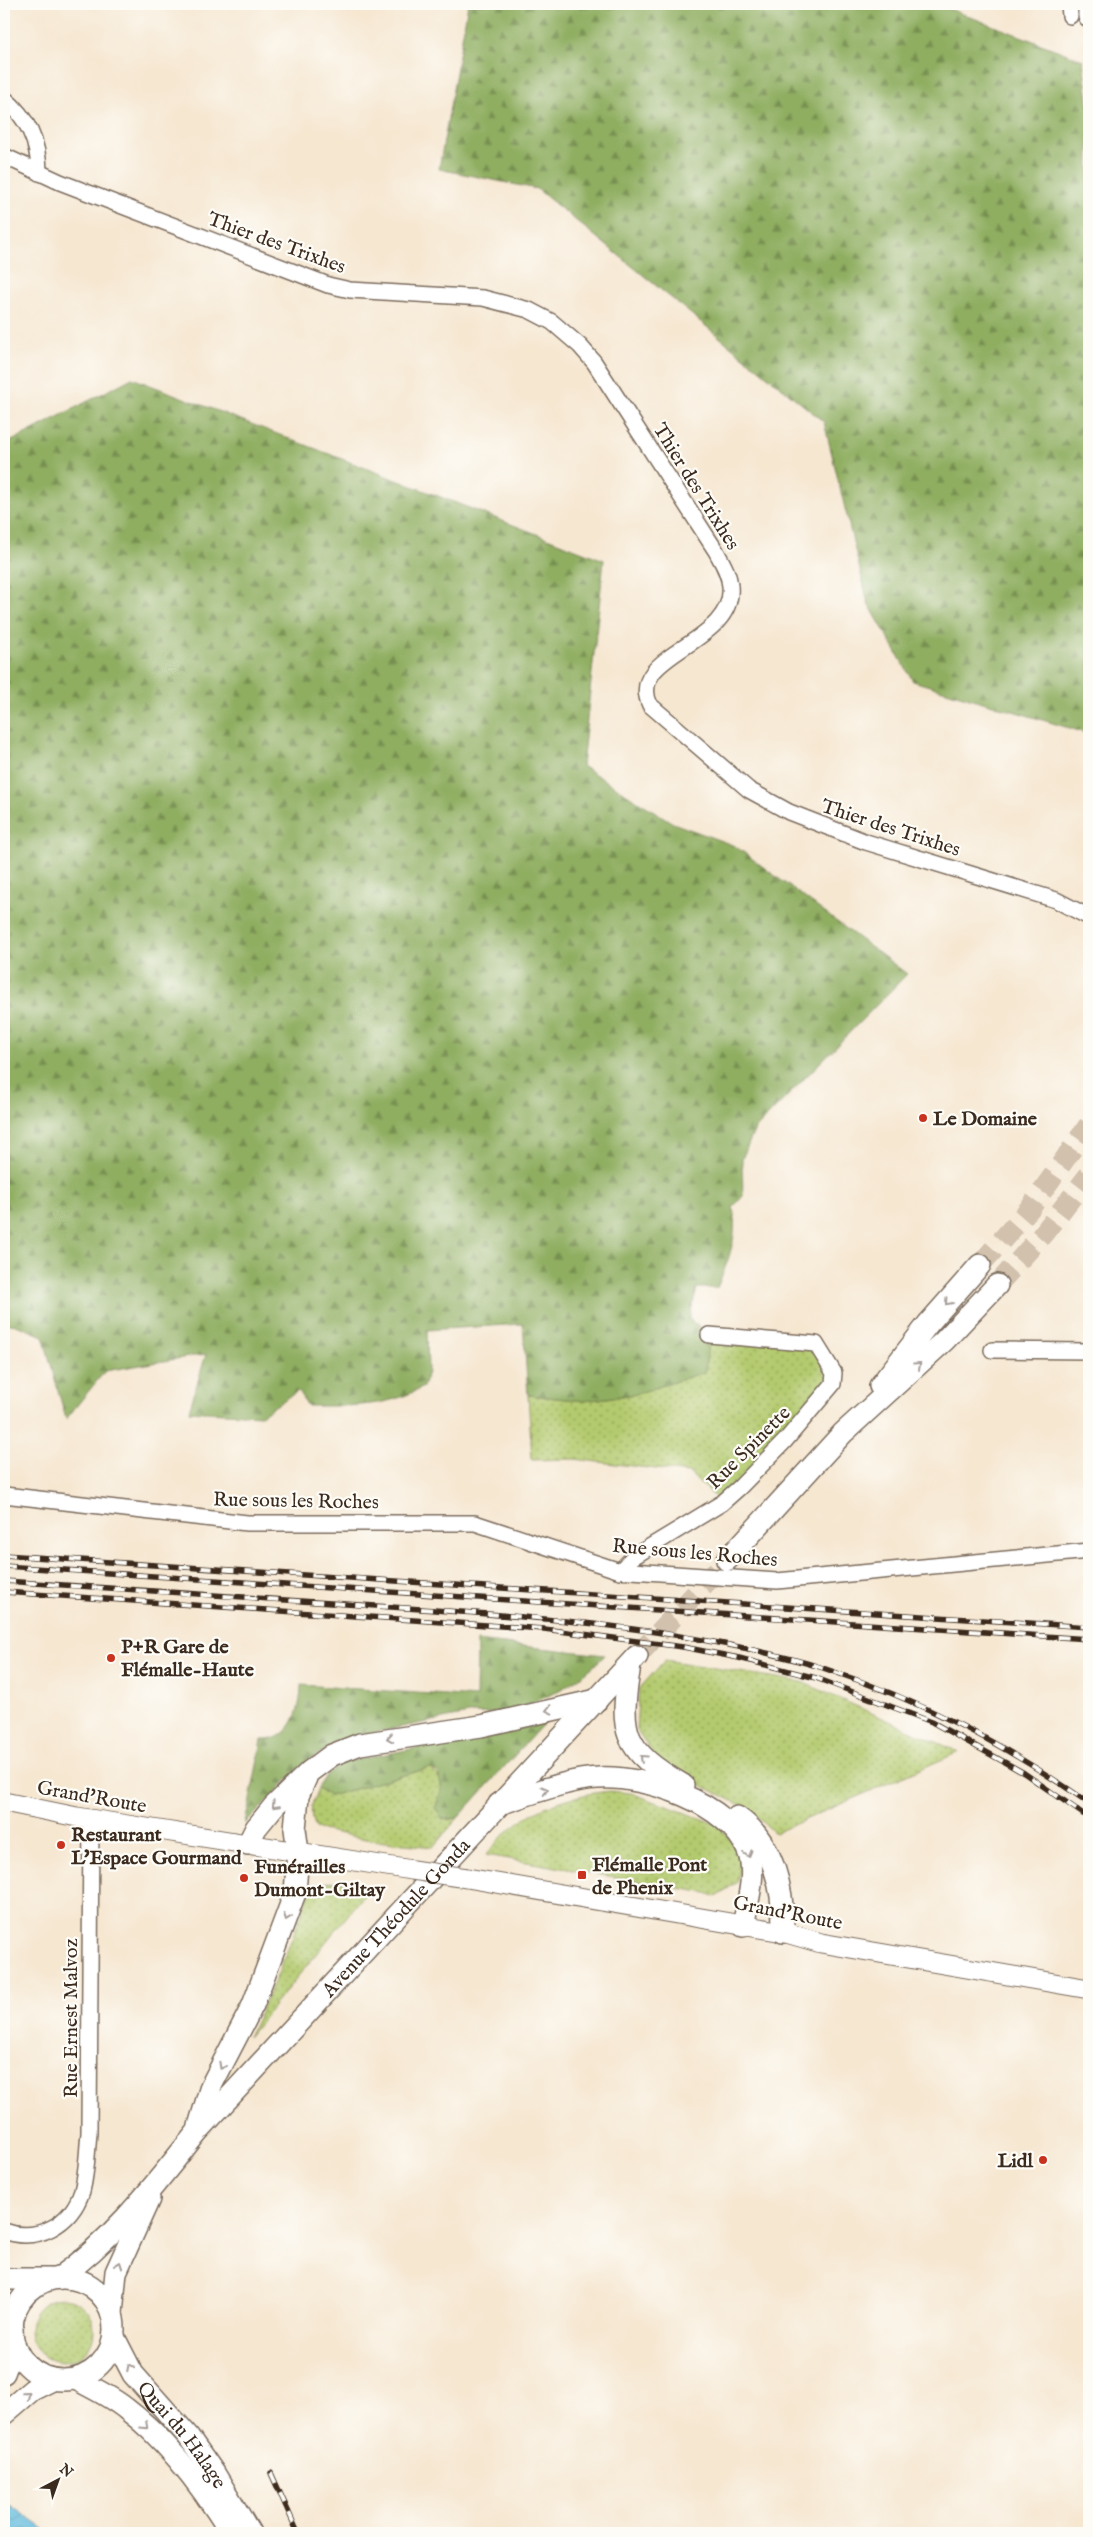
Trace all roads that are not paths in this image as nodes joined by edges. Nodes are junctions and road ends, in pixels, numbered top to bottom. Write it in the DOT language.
graph roads {
  1 [pos="1089,4"];
  2 [pos="1076,12"];
  3 [pos="4,98"];
  4 [pos="4,156"];
  5 [pos="39,173"];
  6 [pos="1089,918"];
  7 [pos="980,1265"];
  8 [pos="997,1285"];
  9 [pos="709,1335"];
  10 [pos="992,1350"];
  11 [pos="1089,1351"];
  12 [pos="843,1433"];
  13 [pos="4,1495"];
  14 [pos="1089,1551"];
  15 [pos="727,1560"];
  16 [pos="620,1571"];
  17 [pos="597,1700"];
  18 [pos="309,1772"];
  19 [pos="4,1802"];
  20 [pos="499,1804"];
  21 [pos="91,1819"];
  22 [pos="248,1844"];
  23 [pos="298,1852"];
  24 [pos="743,1926"];
  25 [pos="783,1932"];
  26 [pos="1089,1988"];
  27 [pos="198,2131"];
  28 [pos="157,2183"];
  29 [pos="4,2231"];
  30 [pos="4,2279"];
  31 [pos="54,2279"];
  32 [pos="112,2313"];
  33 [pos="10,2334"];
  34 [pos="114,2338"];
  35 [pos="4,2373"];
  36 [pos="76,2379"];
  37 [pos="52,2380"];
  38 [pos="4,2414"];
  39 [pos="230,2533"];
  40 [pos="250,2533"];
  1 -- 2 [label="main road"];
  3 -- 5 [label="street"];
  4 -- 5 [label="street, Thier des Trixhes"];
  5 -- 6 [label="street, Thier des Trixhes"];
  7 -- 12 [label="main road, one-way"];
  12 -- 8 [label="main road, one-way"];
  9 -- 16 [label="street, Rue Spinette"];
  10 -- 11 [label="street"];
  12 -- 15 [label="main road"];
  13 -- 16 [label="street, Rue sous les Roches"];
  14 -- 16 [label="street, Rue sous les Roches"];
  17 -- 18 [label="main road, one-way"];
  17 -- 20 [label="main road, Avenue Théodule Gonda"];
  25 -- 17 [label="main road, Avenue Théodule Gonda, one-way"];
  18 -- 22 [label="main road, one-way"];
  18 -- 23 [label="main road"];
  19 -- 21 [label="street, Grand'Route"];
  20 -- 24 [label="main road, one-way"];
  20 -- 27 [label="main road, Avenue Théodule Gonda"];
  21 -- 22 [label="street, Grand'Route"];
  21 -- 29 [label="street, Rue Ernest Malvoz"];
  22 -- 23 [label="street, Grand'Route"];
  23 -- 24 [label="street, Grand'Route, bridge"];
  23 -- 27 [label="main road, one-way"];
  24 -- 25 [label="street, Grand'Route"];
  25 -- 26 [label="street, Grand'Route"];
  27 -- 28 [label="main road, Avenue Théodule Gonda"];
  28 -- 31 [label="main road, Avenue Théodule Gonda"];
  32 -- 28 [label="main road, Avenue Théodule Gonda, one-way"];
  30 -- 31 [label="main road"];
  31 -- 32 [label="main road"];
  31 -- 33 [label="main road"];
  32 -- 34 [label="main road"];
  33 -- 35 [label="main road"];
  33 -- 37 [label="main road"];
  34 -- 36 [label="main road"];
  40 -- 34 [label="main road, Quai du Halage, one-way"];
  36 -- 37 [label="main road"];
  36 -- 39 [label="main road, one-way"];
  38 -- 37 [label="main road, one-way"];
}
